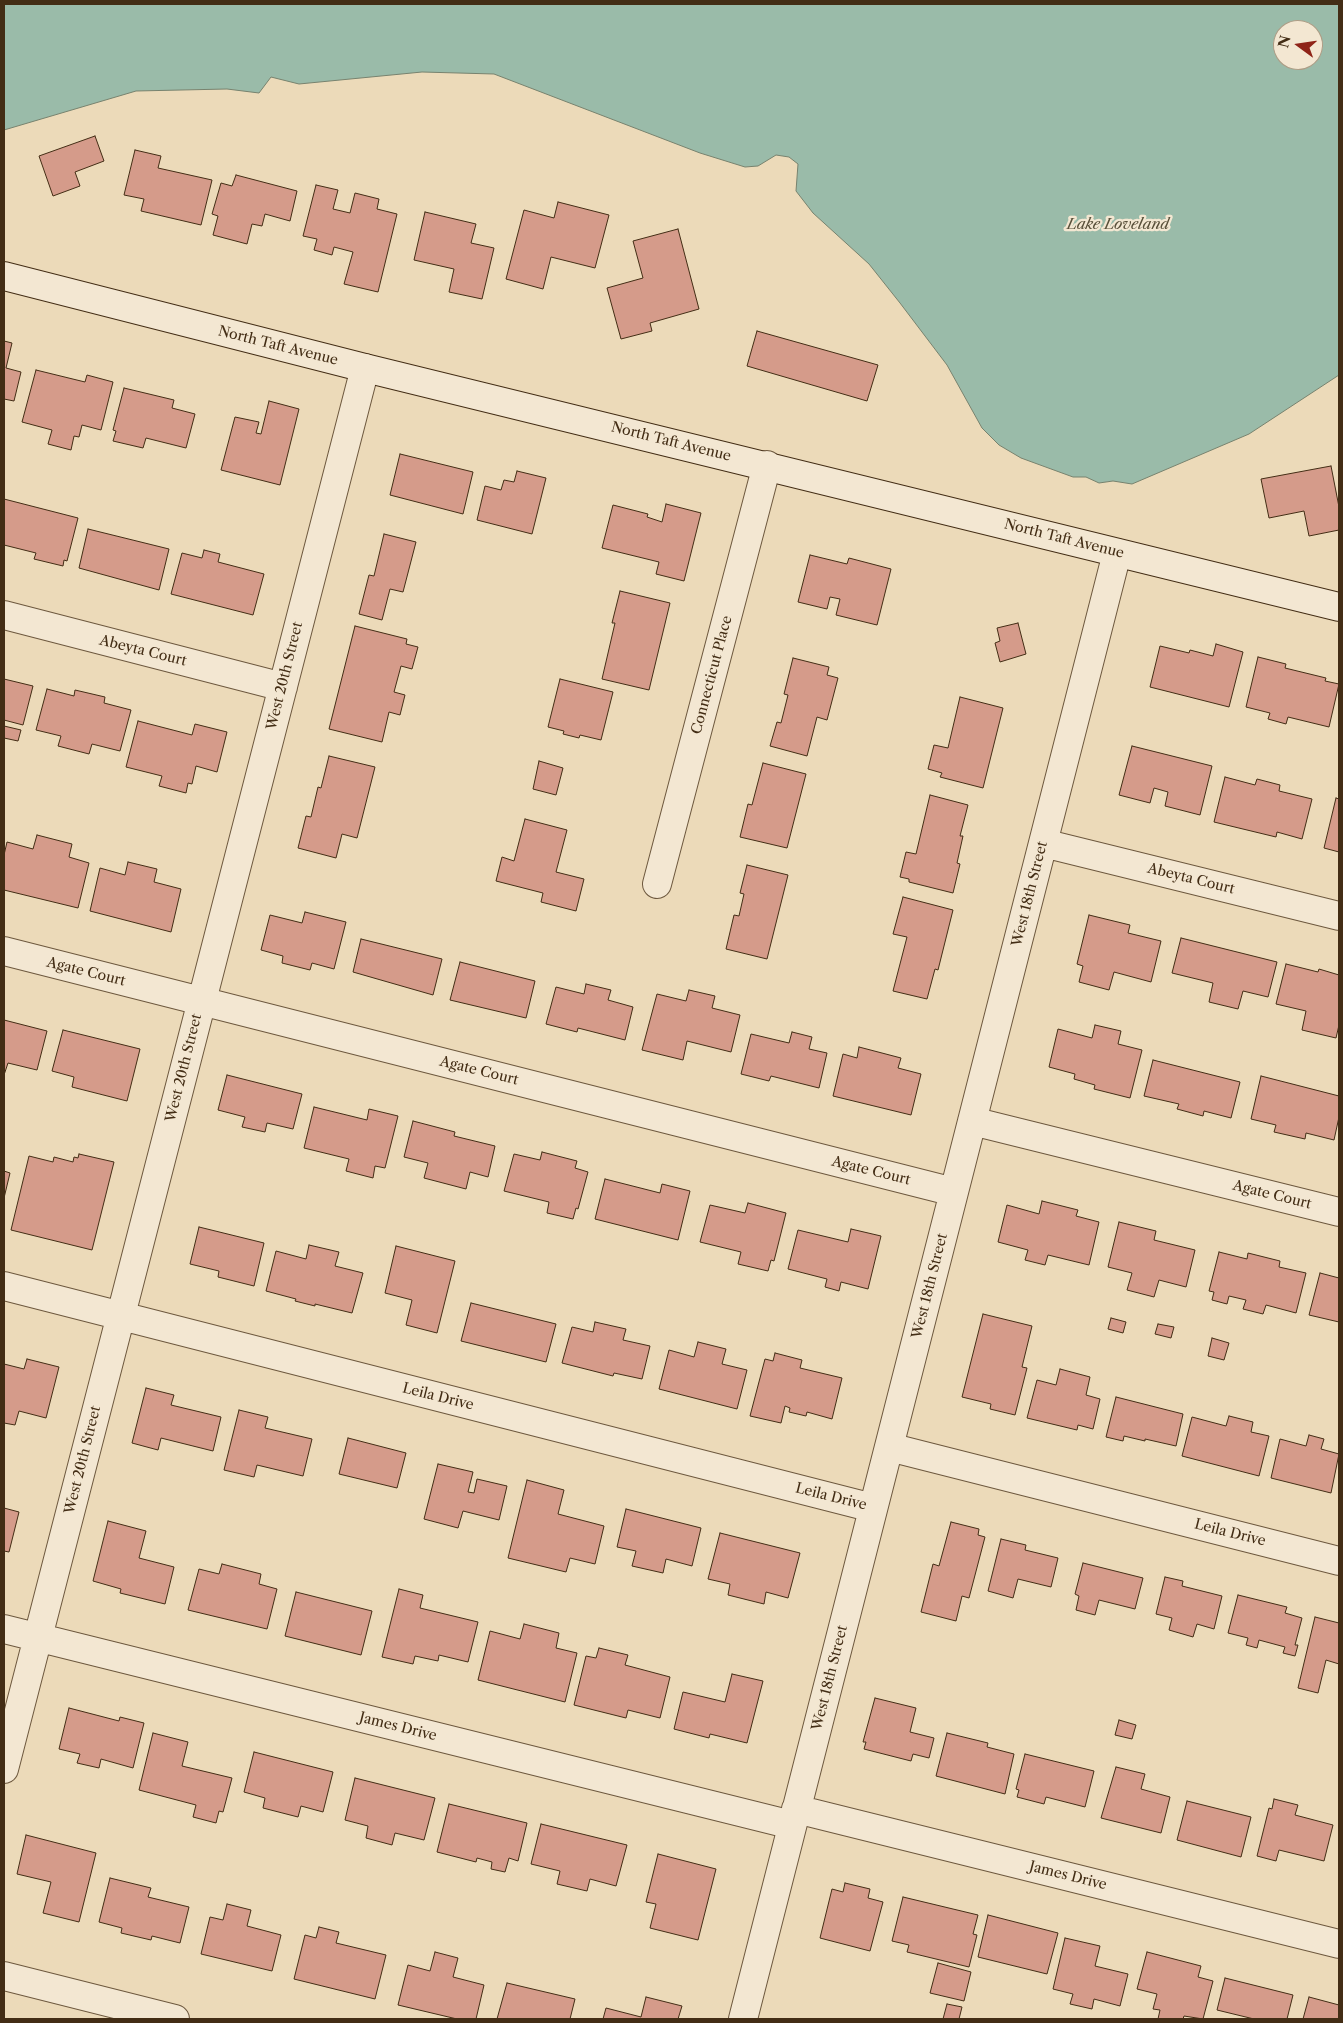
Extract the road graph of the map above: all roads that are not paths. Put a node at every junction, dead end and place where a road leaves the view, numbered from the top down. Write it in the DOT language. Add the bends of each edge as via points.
graph roads {
  1 [pos="4,276"];
  2 [pos="365,368"];
  3 [pos="766,465"];
  4 [pos="1117,553"];
  5 [pos="1339,607"];
  6 [pos="4,615"];
  7 [pos="282,687"];
  8 [pos="1043,843"];
  9 [pos="657,884"];
  10 [pos="1339,916"];
  11 [pos="4,951"];
  12 [pos="201,1001"];
  13 [pos="972,1121"];
  14 [pos="954,1192"];
  15 [pos="1339,1212"];
  16 [pos="4,1286"];
  17 [pos="120,1316"];
  18 [pos="889,1447"];
  19 [pos="873,1508"];
  20 [pos="1339,1560"];
  21 [pos="4,1629"];
  22 [pos="38,1638"];
  23 [pos="4,1768"];
  24 [pos="794,1817"];
  25 [pos="1339,1944"];
  26 [pos="4,1976"];
  27 [pos="175,2019"];
  28 [pos="743,2019"];
  1 -- 2 [label="street, North Taft Avenue"];
  2 -- 3 [label="street, North Taft Avenue"];
  2 -- 7 [label="street, West 20th Street"];
  3 -- 4 [label="street, North Taft Avenue"];
  3 -- 9 [label="street, Connecticut Place"];
  4 -- 5 [label="street, North Taft Avenue"];
  4 -- 8 [label="street, West 18th Street"];
  6 -- 7 [label="street, Abeyta Court"];
  7 -- 12 [label="street, West 20th Street"];
  8 -- 10 [label="street, Abeyta Court"];
  8 -- 13 [label="street, West 18th Street"];
  11 -- 12 [label="street, Agate Court"];
  12 -- 14 [label="street, Agate Court"];
  12 -- 17 [label="street, West 20th Street"];
  13 -- 14 [label="street, West 18th Street"];
  13 -- 15 [label="street, Agate Court"];
  14 -- 18 [label="street, West 18th Street"];
  16 -- 17 [label="street, Leila Drive"];
  17 -- 19 [label="street, Leila Drive"];
  17 -- 22 [label="street, West 20th Street"];
  18 -- 19 [label="street, West 18th Street"];
  18 -- 20 [label="street, Leila Drive"];
  19 -- 24 [label="street, West 18th Street"];
  21 -- 22 [label="street, James Drive"];
  22 -- 23 [label="street, West 20th Street"];
  22 -- 24 [label="street, James Drive"];
  24 -- 25 [label="street, James Drive"];
  24 -- 28 [label="street, West 18th Street"];
  26 -- 27 [label="street"];
}
